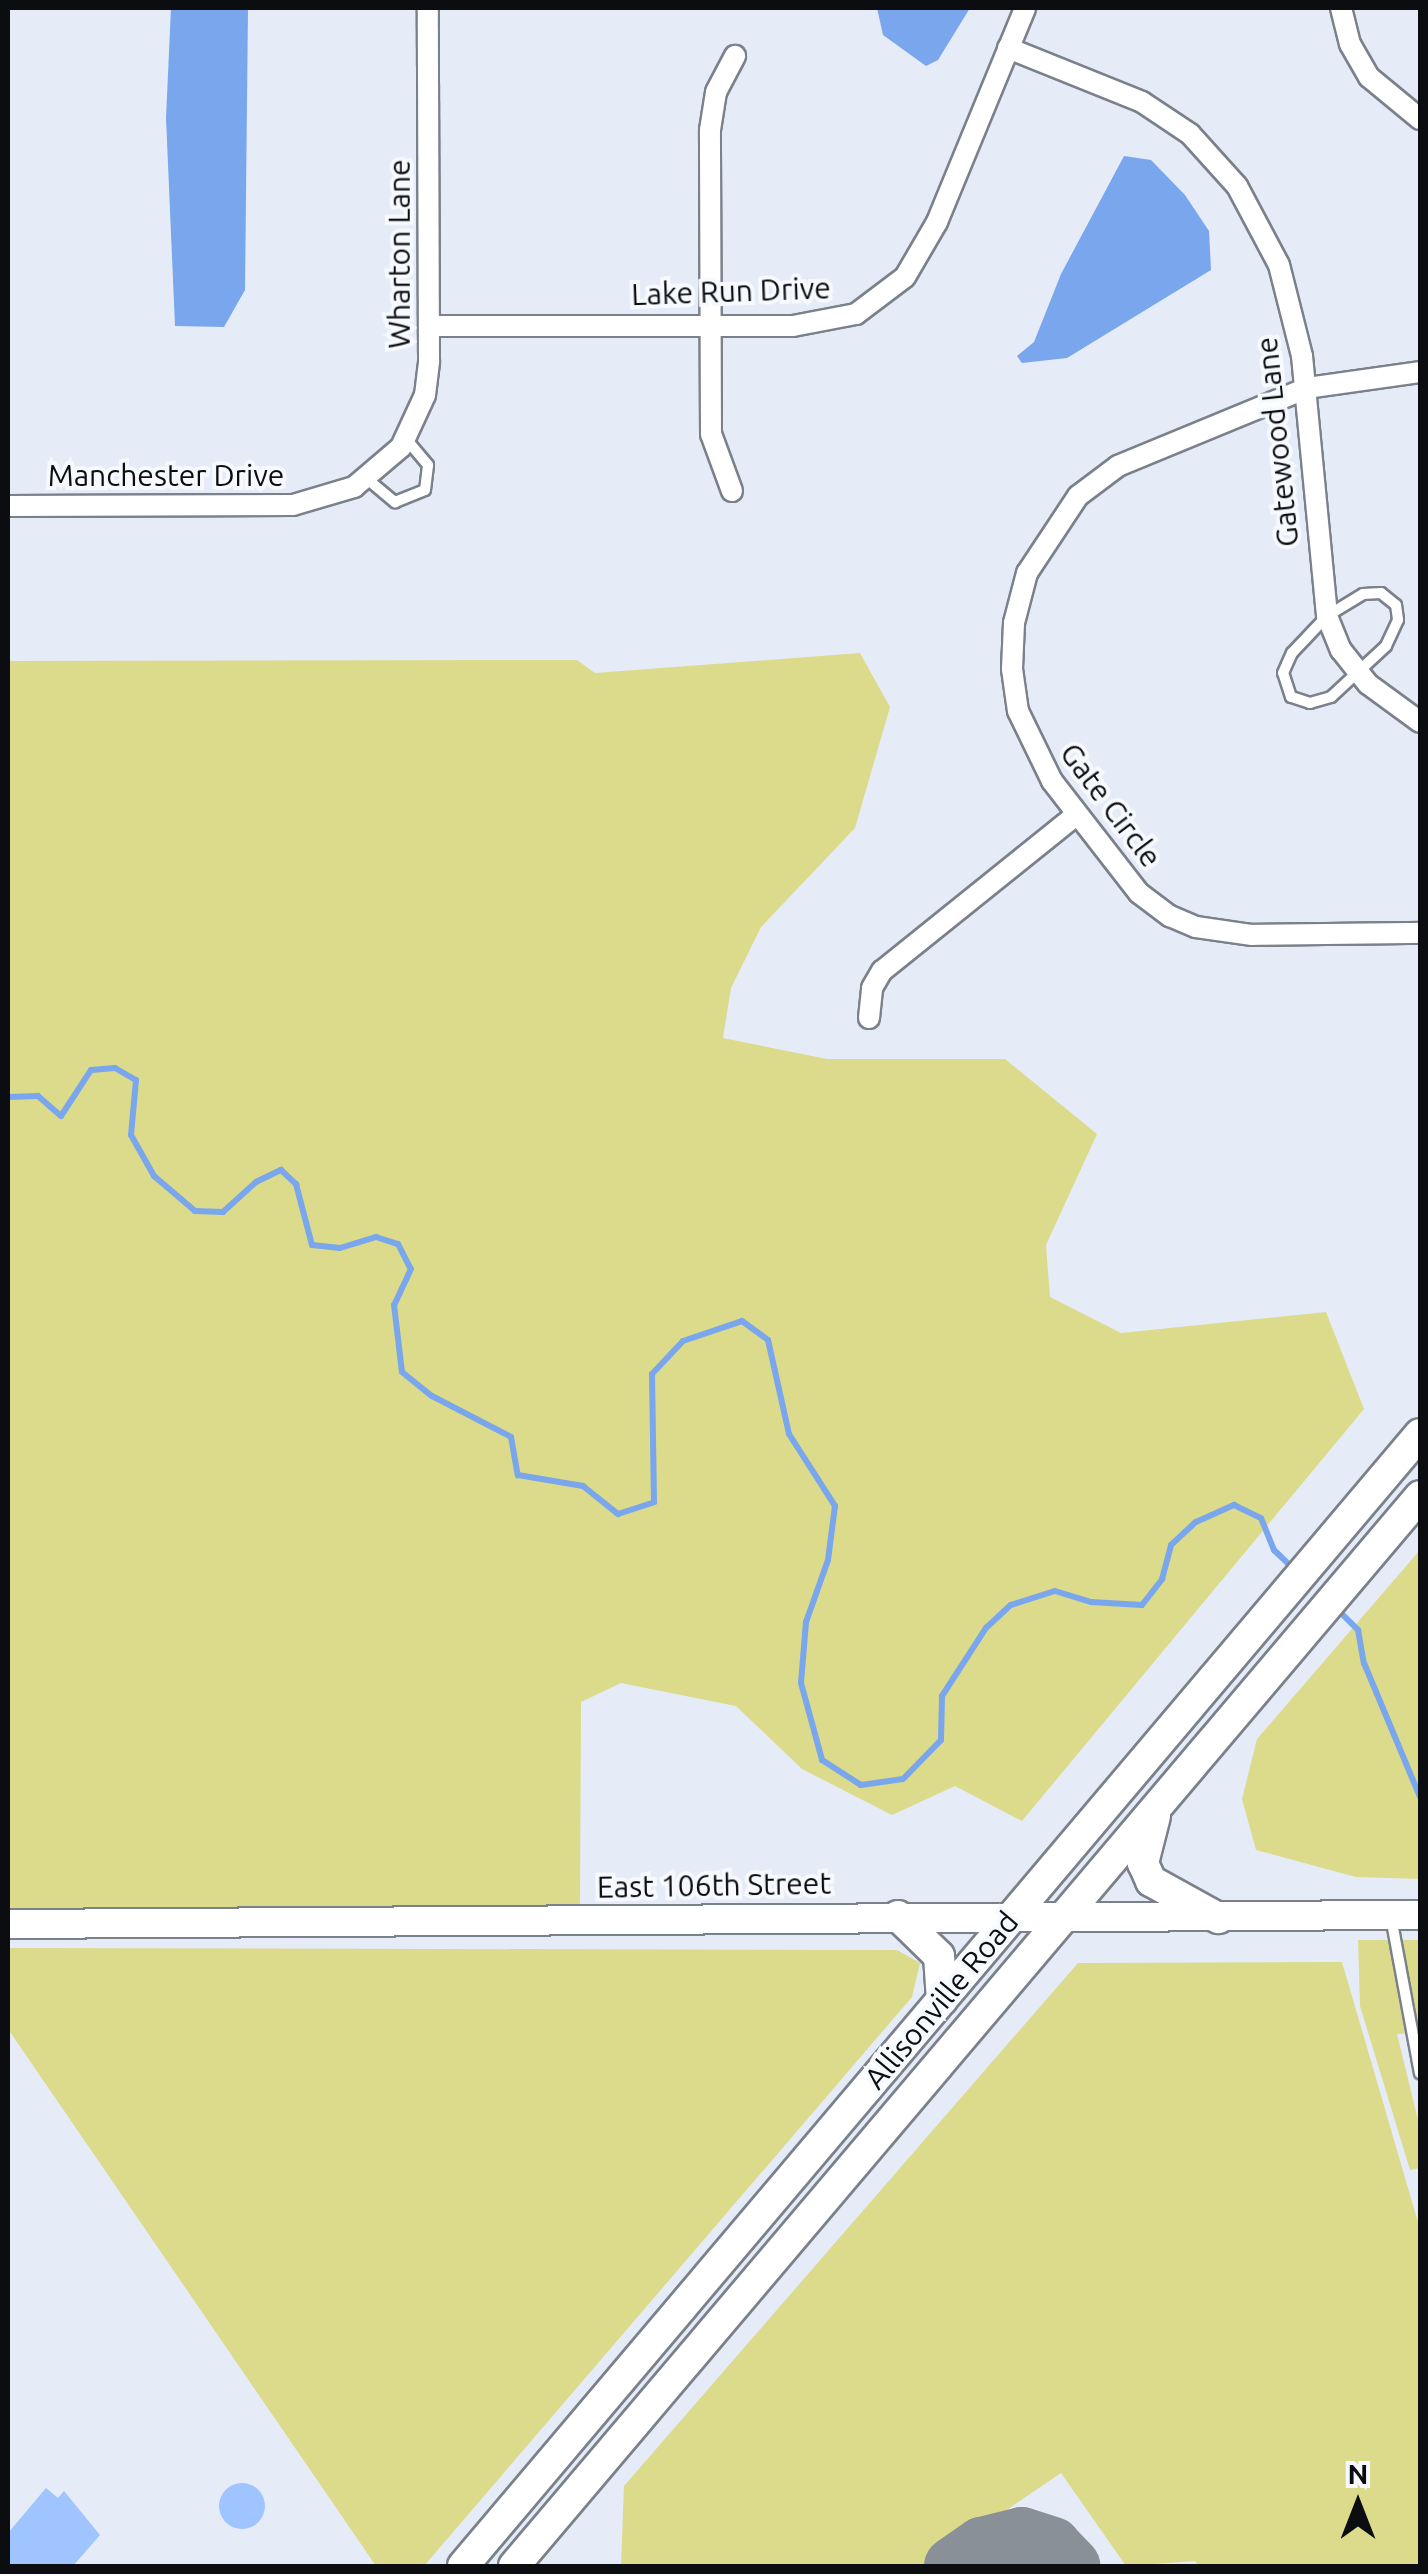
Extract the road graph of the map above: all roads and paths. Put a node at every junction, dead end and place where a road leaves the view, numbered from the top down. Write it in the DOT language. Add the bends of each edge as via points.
graph roads {
  1 [pos="428,8"];
  2 [pos="1025,8"];
  3 [pos="1341,8"];
  4 [pos="1008,48"];
  5 [pos="734,56"];
  6 [pos="1420,118"];
  7 [pos="710,325"];
  8 [pos="429,326"];
  9 [pos="1420,372"];
  10 [pos="1306,388"];
  11 [pos="406,439"];
  12 [pos="366,478"];
  13 [pos="732,491"];
  14 [pos="8,506"];
  15 [pos="1327,616"];
  16 [pos="1357,672"];
  17 [pos="1420,722"];
  18 [pos="1077,814"];
  19 [pos="1420,933"];
  20 [pos="868,1018"];
  21 [pos="1420,1434"];
  22 [pos="1420,1496"];
  23 [pos="1158,1807"];
  24 [pos="1014,1914"];
  25 [pos="898,1916"];
  26 [pos="1065,1916"];
  27 [pos="1391,1916"];
  28 [pos="1420,1916"];
  29 [pos="1218,1918"];
  30 [pos="8,1924"];
  31 [pos="942,2000"];
  32 [pos="1420,2073"];
  33 [pos="462,2566"];
  34 [pos="514,2566"];
  1 -- 8 [label="street, Wharton Lane"];
  2 -- 4 [label="street, Lake Run Drive"];
  3 -- 6 [label="street" via="1350,44 1369,77"];
  4 -- 7 [label="street, Lake Run Drive" via="937,222 889,294 826,324"];
  4 -- 10 [label="street, Gatewood Lane" via="1142,102 1219,163 1279,265"];
  5 -- 7 [label="street" via="712,111"];
  7 -- 8 [label="street, Lake Run Drive"];
  7 -- 13 [label="street" via="711,434"];
  8 -- 11 [label="street, Wharton Lane" via="425,395"];
  9 -- 10 [label="street, Gate Circle"];
  10 -- 15 [label="street, Gatewood Lane"];
  10 -- 18 [label="street, Gate Circle" via="1118,466 1078,496 1048,532 1027,573 1014,623 1012,670 1036,754"];
  11 -- 12 [label="street, Wharton Lane"];
  11 -- 12 [label="lane" via="428,464 425,490 394,502"];
  12 -- 14 [label="street, Manchester Drive" via="334,496 293,506"];
  15 -- 16 [label="street, Gatewood Lane"];
  15 -- 16 [label="lane" via="1363,594 1382,593 1396,604 1394,638"];
  15 -- 16 [label="lane" via="1286,662 1290,697 1320,702"];
  16 -- 17 [label="street, Gatewood Lane"];
  18 -- 19 [label="street, Gate Circle" via="1139,892 1196,928 1252,935"];
  18 -- 20 [label="street" via="882,971"];
  21 -- 24 [label="main road, Allisonville Road"];
  22 -- 23 [label="main road, Allisonville Road"];
  23 -- 26 [label="main road, Allisonville Road"];
  23 -- 29 [label="main road" via="1144,1870 1161,1892"];
  24 -- 25 [label="street, East 106th Street"];
  24 -- 26 [label="street, East 106th Street"];
  24 -- 31 [label="main road, Allisonville Road"];
  25 -- 30 [label="street, East 106th Street"];
  25 -- 31 [label="main road" via="940,1956"];
  26 -- 29 [label="street, East 106th Street"];
  26 -- 34 [label="main road, Allisonville Road"];
  27 -- 28 [label="street, East 106th Street"];
  27 -- 29 [label="street, East 106th Street"];
  27 -- 32 [label="lane"];
  31 -- 33 [label="main road, Allisonville Road"];
}
